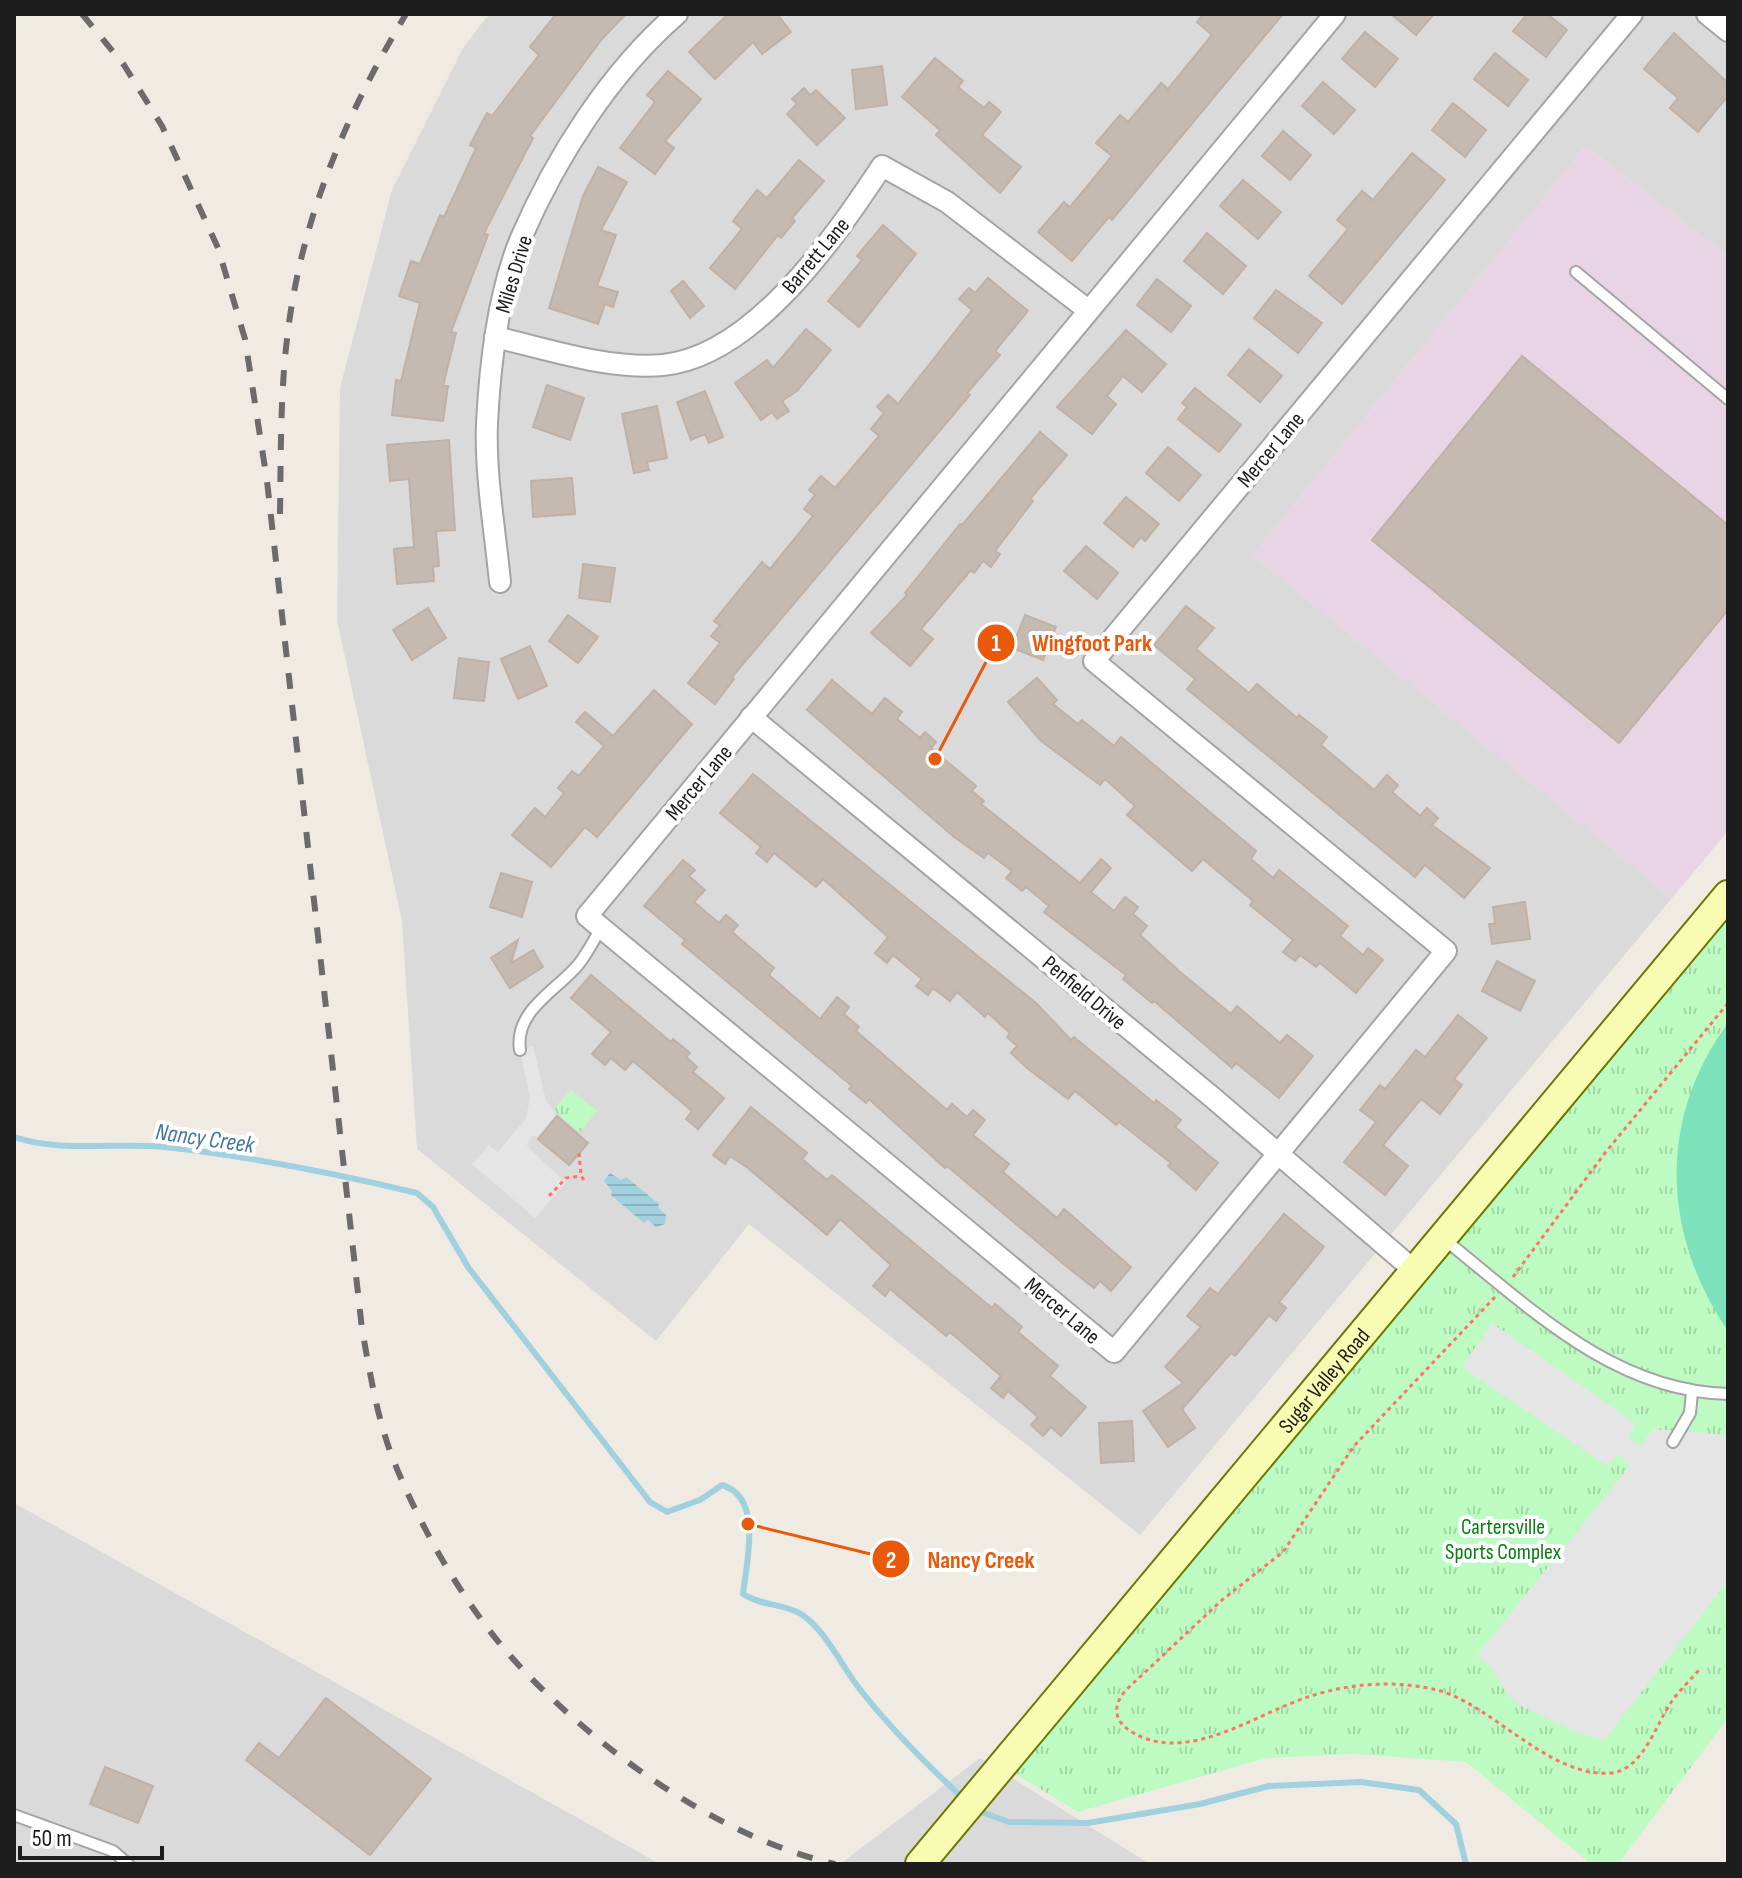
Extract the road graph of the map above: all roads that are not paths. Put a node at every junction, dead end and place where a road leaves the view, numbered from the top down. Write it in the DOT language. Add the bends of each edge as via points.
graph roads {
  1 [pos="677,14"];
  2 [pos="1335,14"];
  3 [pos="1632,14"];
  4 [pos="1707,14"];
  5 [pos="1728,31"];
  6 [pos="1576,272"];
  7 [pos="1088,310"];
  8 [pos="495,337"];
  9 [pos="1728,399"];
  10 [pos="500,582"];
  11 [pos="751,717"];
  12 [pos="1728,895"];
  13 [pos="601,928"];
  14 [pos="520,1050"];
  15 [pos="1278,1154"];
  16 [pos="1443,1238"];
  17 [pos="1415,1271"];
  18 [pos="1692,1392"];
  19 [pos="1728,1394"];
  20 [pos="1673,1442"];
  21 [pos="14,1815"];
  22 [pos="128,1864"];
  23 [pos="920,1864"];
  1 -- 8 [label="street, Miles Drive" via="652,35 588,113 521,239"];
  2 -- 7 [label="street, Mercer Lane"];
  3 -- 15 [label="street, Mercer Lane" via="1094,661 1446,951"];
  4 -- 5 [label="street"];
  6 -- 9 [label="lane"];
  7 -- 8 [label="street, Barrett Lane" via="947,202 882,166 767,313 715,349 664,365 627,364"];
  7 -- 11 [label="street, Mercer Lane"];
  8 -- 10 [label="street, Miles Drive" via="487,427"];
  11 -- 13 [label="street, Mercer Lane" via="587,916"];
  11 -- 15 [label="street, Penfield Drive"];
  12 -- 16 [label="street, Sugar Valley Road"];
  13 -- 14 [label="lane" via="575,968 526,1018 519,1033"];
  13 -- 15 [label="street, Mercer Lane" via="1114,1352"];
  15 -- 17 [label="street, Penfield Drive"];
  16 -- 17 [label="street, Sugar Valley Road"];
  16 -- 18 [label="lane" via="1601,1358 1643,1379"];
  17 -- 23 [label="street, Sugar Valley Road"];
  18 -- 19 [label="lane"];
  18 -- 20 [label="lane" via="1690,1413"];
  21 -- 22 [label="lane" via="113,1851"];
}
